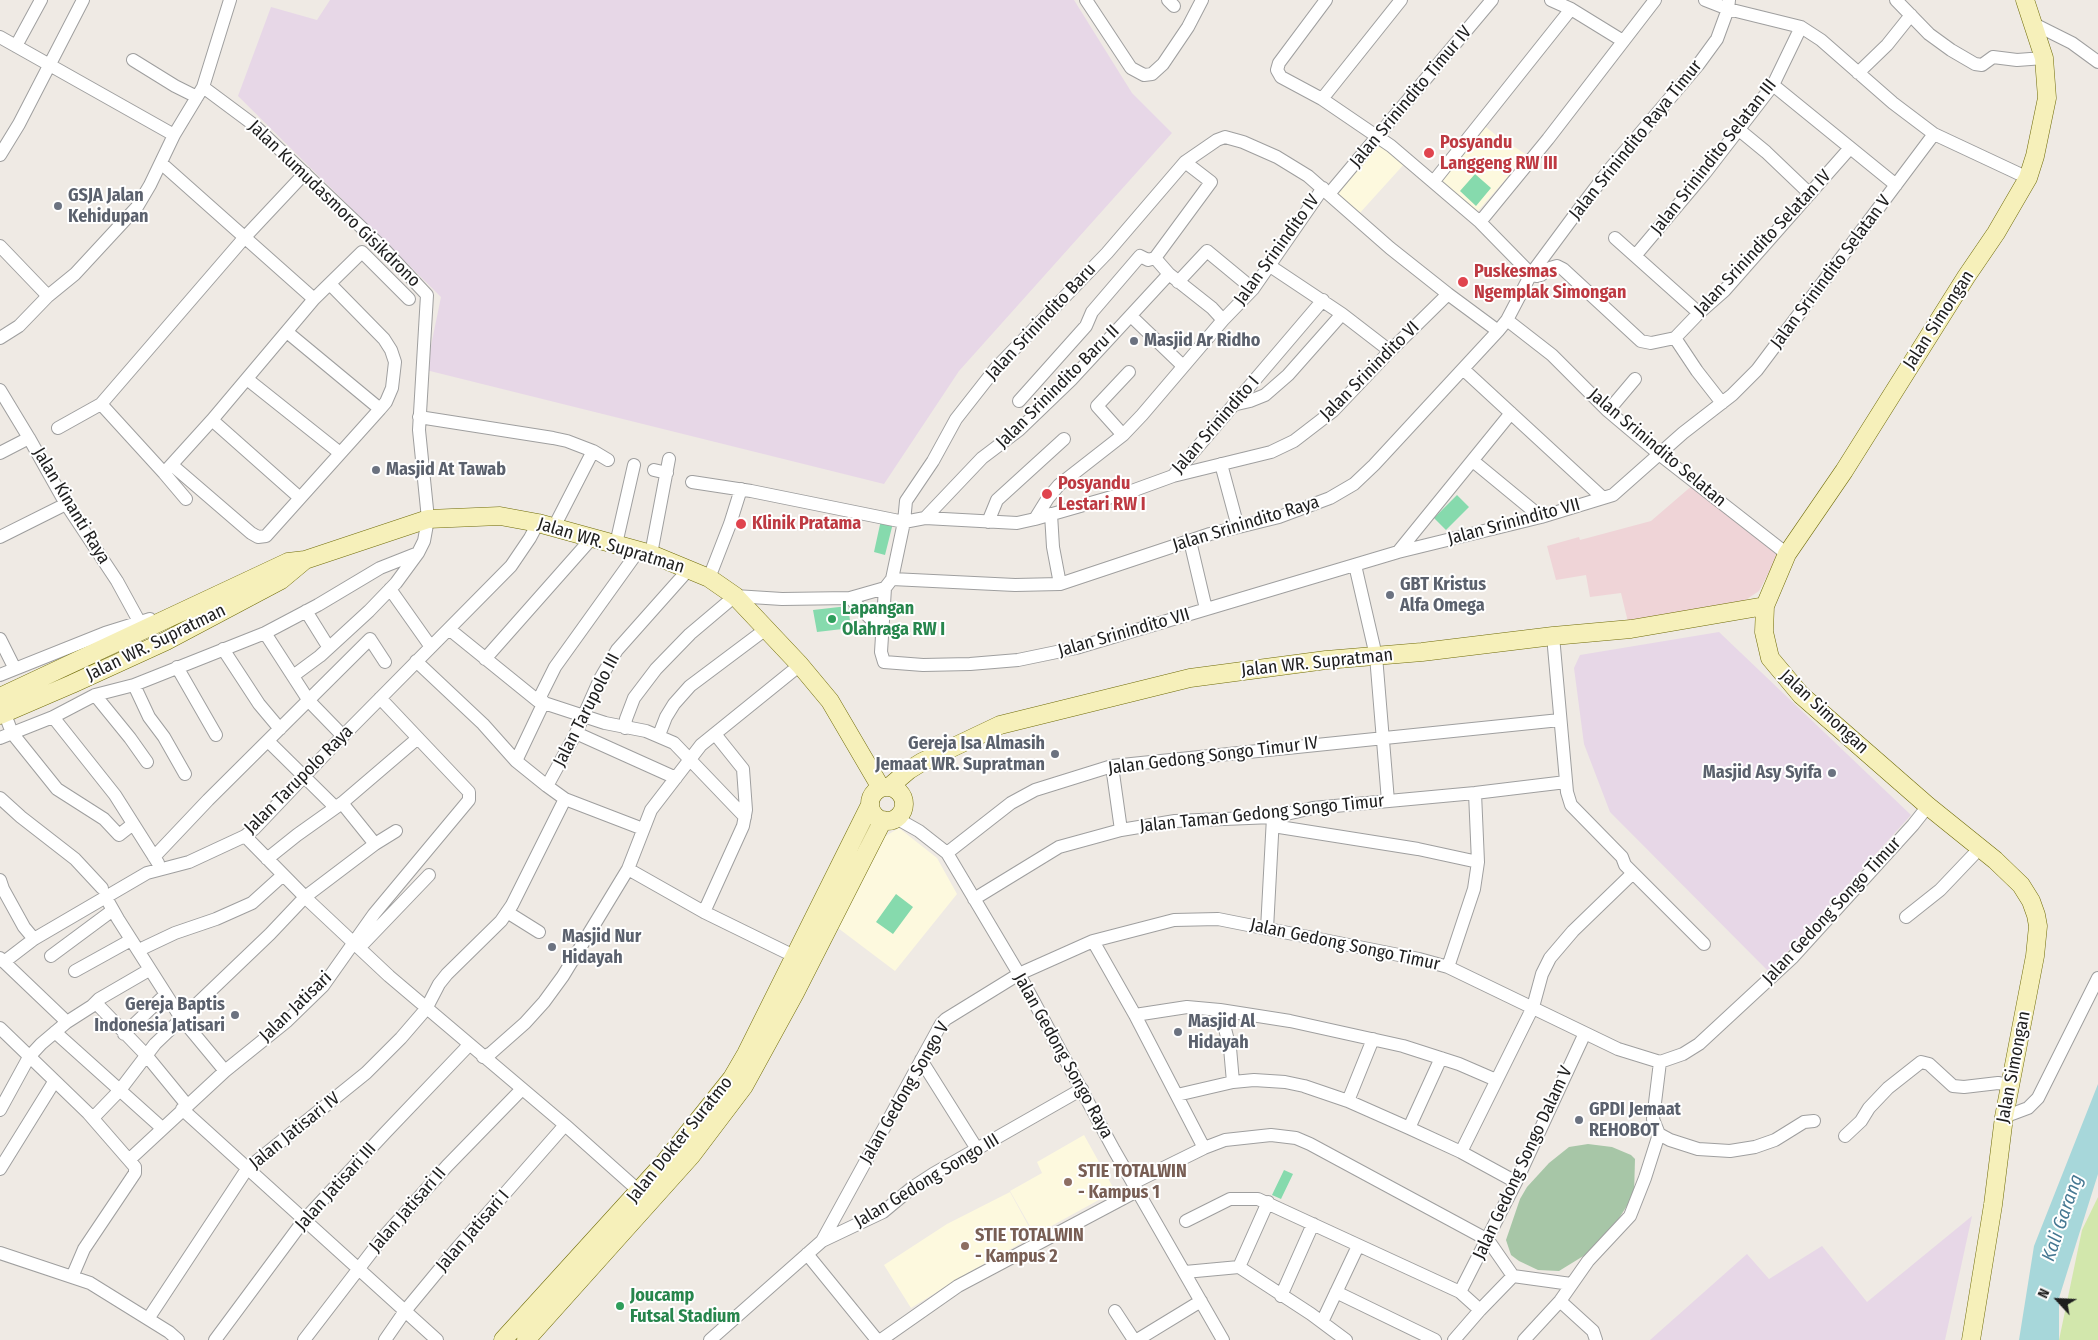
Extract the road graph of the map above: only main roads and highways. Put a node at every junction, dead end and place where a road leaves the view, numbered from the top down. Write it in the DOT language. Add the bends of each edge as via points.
graph roads {
  1 [pos="2025,0"];
  2 [pos="305,560"];
  3 [pos="1765,606"];
  4 [pos="1,706"];
  5 [pos="885,788"];
  6 [pos="870,805"];
  7 [pos="889,819"];
  8 [pos="802,960"];
  9 [pos="738,1082"];
  10 [pos="503,1340"];
  11 [pos="526,1340"];
  12 [pos="1971,1340"];
  1 -- 3 [label="main road, Jalan Simongan" via="2044,58 2047,98 2028,178 1844,472 1787,554"];
  2 -- 4 [label="main road, Jalan WR. Supratman" via="276,566 66,667"];
  2 -- 4 [label="main road, Jalan WR. Supratman" via="281,580 166,641"];
  2 -- 5 [label="main road, Jalan WR. Supratman" via="428,519 500,516 645,552 689,569 710,578 735,596 800,665 830,701"];
  3 -- 5 [label="main road, Jalan WR. Supratman" via="1631,629 1326,660 1190,678 1000,725 922,762"];
  3 -- 12 [label="main road, Jalan Simongan" via="1765,644 1770,658 1801,695 1980,848 2021,885 2031,901 2038,926 2035,956 2004,1116"];
  5 -- 6 [label="main road" via="875,791"];
  5 -- 7 [label="main road" via="894,788 904,802 902,811"];
  6 -- 7 [label="main road" via="876,817"];
  6 -- 8 [label="main road, Jalan Dokter Suratmo"];
  7 -- 8 [label="main road, Jalan Dokter Suratmo"];
  8 -- 9 [label="main road, Jalan Dokter Suratmo" via="746,1054"];
  9 -- 10 [label="main road, Jalan Dokter Suratmo"];
  9 -- 11 [label="main road, Jalan Dokter Suratmo" via="691,1156"];
}
